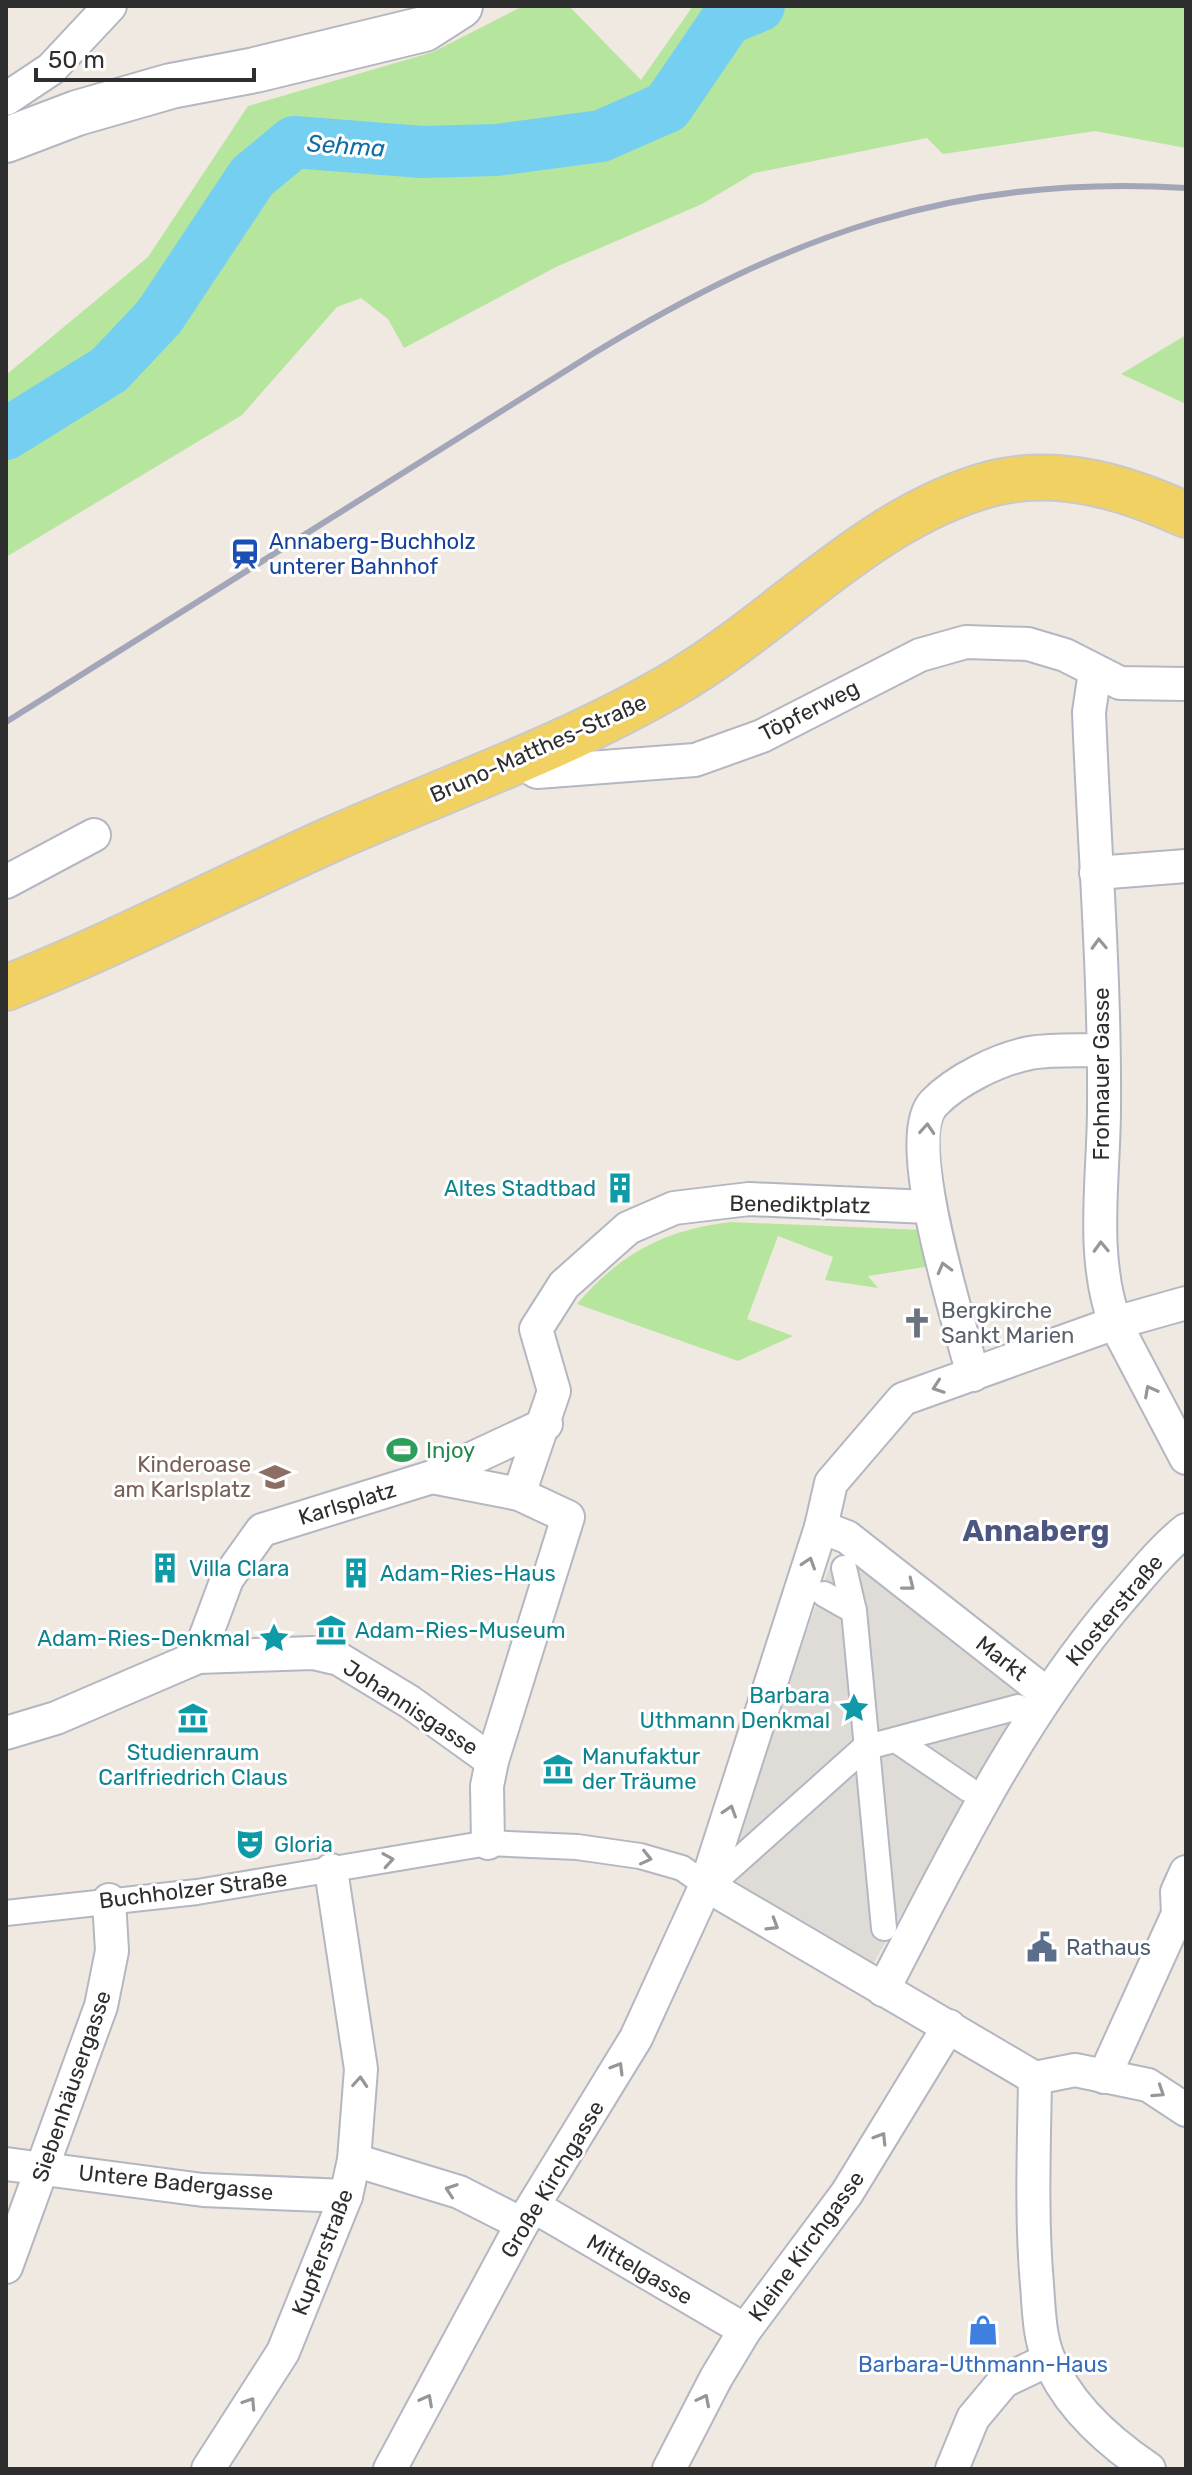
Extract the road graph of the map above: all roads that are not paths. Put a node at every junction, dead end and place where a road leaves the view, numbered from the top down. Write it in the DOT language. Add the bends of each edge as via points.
graph roads {
  1 [pos="110,6"];
  2 [pos="460,6"];
  3 [pos="6,99"];
  4 [pos="6,140"];
  5 [pos="1186,515"];
  6 [pos="1107,677"];
  7 [pos="1186,684"];
  8 [pos="518,760"];
  9 [pos="94,835"];
  10 [pos="1186,866"];
  11 [pos="1096,873"];
  12 [pos="6,882"];
  13 [pos="6,988"];
  14 [pos="1103,1050"];
  15 [pos="928,1207"];
  16 [pos="1186,1303"];
  17 [pos="1115,1323"];
  18 [pos="973,1375"];
  19 [pos="546,1424"];
  20 [pos="1186,1458"];
  21 [pos="432,1477"];
  22 [pos="519,1494"];
  23 [pos="821,1527"];
  24 [pos="1186,1530"];
  25 [pos="844,1568"];
  26 [pos="824,1594"];
  27 [pos="854,1611"];
  28 [pos="198,1657"];
  29 [pos="1032,1701"];
  30 [pos="6,1733"];
  31 [pos="896,1740"];
  32 [pos="864,1748"];
  33 [pos="492,1761"];
  34 [pos="968,1789"];
  35 [pos="488,1843"];
  36 [pos="331,1870"];
  37 [pos="1186,1872"];
  38 [pos="714,1880"];
  39 [pos="109,1900"];
  40 [pos="6,1913"];
  41 [pos="1182,1915"];
  42 [pos="884,1928"];
  43 [pos="883,1990"];
  44 [pos="949,2026"];
  45 [pos="1090,2074"];
  46 [pos="1035,2078"];
  47 [pos="1186,2110"];
  48 [pos="354,2160"];
  49 [pos="6,2164"];
  50 [pos="44,2168"];
  51 [pos="346,2196"];
  52 [pos="528,2216"];
  53 [pos="6,2267"];
  54 [pos="745,2330"];
  55 [pos="1048,2360"];
  56 [pos="208,2469"];
  57 [pos="390,2469"];
  58 [pos="669,2469"];
  59 [pos="952,2469"];
  60 [pos="1149,2469"];
  1 -- 3 [label="street" via="51,69"];
  2 -- 4 [label="main road" via="424,29 171,86"];
  5 -- 8 [label="main road, Bruno-Matthes-Straße" via="1149,498 1090,482 1028,478 966,492 922,509 674,684"];
  6 -- 7 [label="street"];
  6 -- 8 [label="street, Töpferweg" via="1065,655 1028,644 966,642 920,655 762,736 695,760 537,772"];
  6 -- 11 [label="street, Frohnauer Gasse" via="1089,712"];
  8 -- 13 [label="main road, Bruno-Matthes-Straße"];
  9 -- 12 [label="street"];
  10 -- 11 [label="street"];
  14 -- 11 [label="street, Frohnauer Gasse, one-way"];
  15 -- 14 [label="street, one-way" via="925,1121 933,1104 1010,1059"];
  17 -- 14 [label="street, Frohnauer Gasse, one-way" via="1101,1257"];
  18 -- 15 [label="street, one-way"];
  15 -- 19 [label="street, Benediktplatz" via="749,1199 674,1208 628,1228 564,1285 536,1329 554,1391"];
  16 -- 17 [label="street"];
  17 -- 18 [label="street"];
  20 -- 17 [label="street, Frohnauer Gasse, one-way"];
  18 -- 23 [label="street, one-way" via="903,1399 831,1483"];
  19 -- 21 [label="street, Karlsplatz"];
  19 -- 22 [label="street"];
  21 -- 22 [label="street, Karlsplatz"];
  21 -- 28 [label="street, Karlsplatz" via="262,1530 227,1579"];
  22 -- 33 [label="street, Karlsplatz" via="568,1517"];
  23 -- 29 [label="street, Markt, one-way" via="847,1537"];
  38 -- 23 [label="street, one-way"];
  24 -- 29 [label="street, Klosterstraße" via="1167,1545"];
  25 -- 27 [label="street"];
  26 -- 27 [label="street"];
  27 -- 32 [label="street"];
  28 -- 30 [label="street, Johannisgasse" via="56,1718"];
  28 -- 33 [label="street, Johannisgasse" via="313,1653 339,1659"];
  29 -- 31 [label="street, Markt"];
  29 -- 43 [label="street, Markt"];
  31 -- 32 [label="street, Markt"];
  31 -- 34 [label="street"];
  32 -- 38 [label="street, Markt"];
  32 -- 42 [label="street"];
  33 -- 35 [label="street, Johannisgasse"];
  36 -- 35 [label="street, Buchholzer Straße, one-way"];
  35 -- 38 [label="street, Buchholzer Straße, one-way" via="640,1856"];
  36 -- 39 [label="street, Buchholzer Straße"];
  48 -- 36 [label="street, Kupferstraße, one-way" via="361,2069"];
  37 -- 41 [label="street" via="1177,1892"];
  38 -- 43 [label="street, one-way"];
  52 -- 38 [label="street, Große Kirchgasse, one-way" via="636,2038"];
  39 -- 40 [label="street, Buchholzer Straße"];
  39 -- 50 [label="street, Siebenhäusergasse" via="112,1951 101,2006"];
  41 -- 45 [label="street"];
  43 -- 44 [label="street"];
  44 -- 46 [label="street"];
  54 -- 44 [label="street, Kleine Kirchgasse, one-way" via="847,2193"];
  45 -- 46 [label="street"];
  45 -- 47 [label="street, one-way" via="1148,2085"];
  46 -- 55 [label="street" via="1031,2213"];
  48 -- 51 [label="street, Kupferstraße"];
  52 -- 48 [label="street, one-way"];
  49 -- 50 [label="street, Untere Badergasse"];
  50 -- 51 [label="street, Untere Badergasse" via="203,2190"];
  50 -- 53 [label="street, Siebenhäusergasse"];
  56 -- 51 [label="street, Kupferstraße, one-way" via="283,2352"];
  52 -- 54 [label="street, Mittelgasse"];
  57 -- 52 [label="street, Große Kirchgasse, one-way"];
  58 -- 54 [label="street, Kleine Kirchgasse, one-way"];
  55 -- 59 [label="street" via="1004,2381 973,2418"];
  55 -- 60 [label="street" via="1082,2411 1115,2446"];
}
